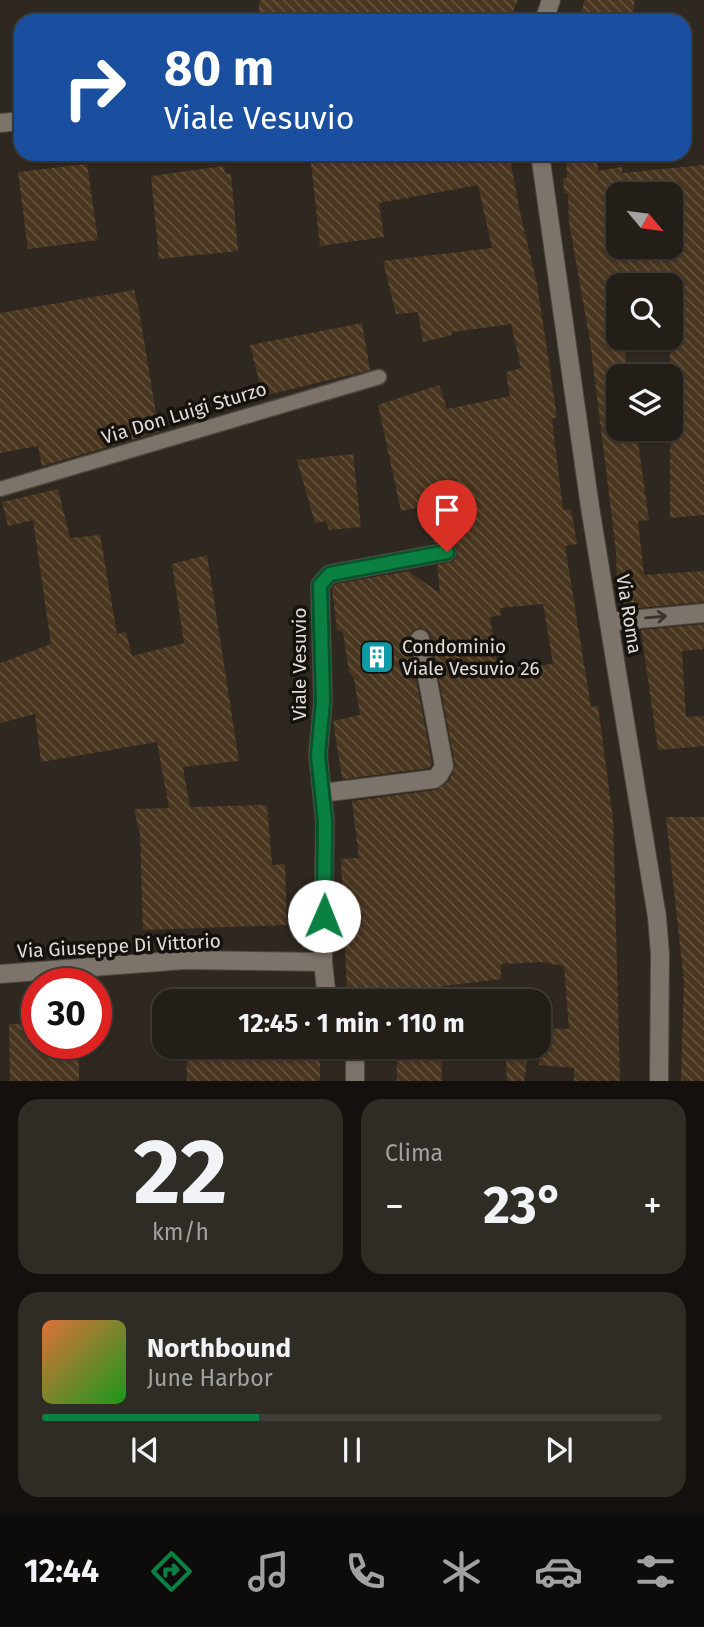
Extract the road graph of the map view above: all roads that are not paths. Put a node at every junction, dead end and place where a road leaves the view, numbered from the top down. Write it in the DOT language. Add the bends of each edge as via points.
graph roads {
  1 [pos="541,161"];
  2 [pos="379,377"];
  3 [pos="0,489"];
  4 [pos="447,552"];
  5 [pos="704,613"];
  6 [pos="609,622"];
  7 [pos="420,639"];
  8 [pos="322,793"];
  9 [pos="323,962"];
  10 [pos="0,974"];
  11 [pos="326,989"];
  12 [pos="355,1059"];
  13 [pos="355,1081"];
  14 [pos="659,1081"];
  1 -- 6 [label="street, Via Roma"];
  2 -- 3 [label="lane, Via Don Luigi Sturzo"];
  4 -- 8 [label="street, Viale Vesuvio" via="330,574 322,580 323,701 318,755"];
  6 -- 5 [label="street, one-way"];
  6 -- 14 [label="street, Via Roma" via="657,917"];
  7 -- 8 [label="street" via="443,770 434,779"];
  8 -- 9 [label="street, Viale Vesuvio"];
  9 -- 10 [label="street, Via Giuseppe Di Vittorio" via="185,960"];
  9 -- 11 [label="street, Viale Vesuvio"];
  12 -- 13 [label="street"];
}
